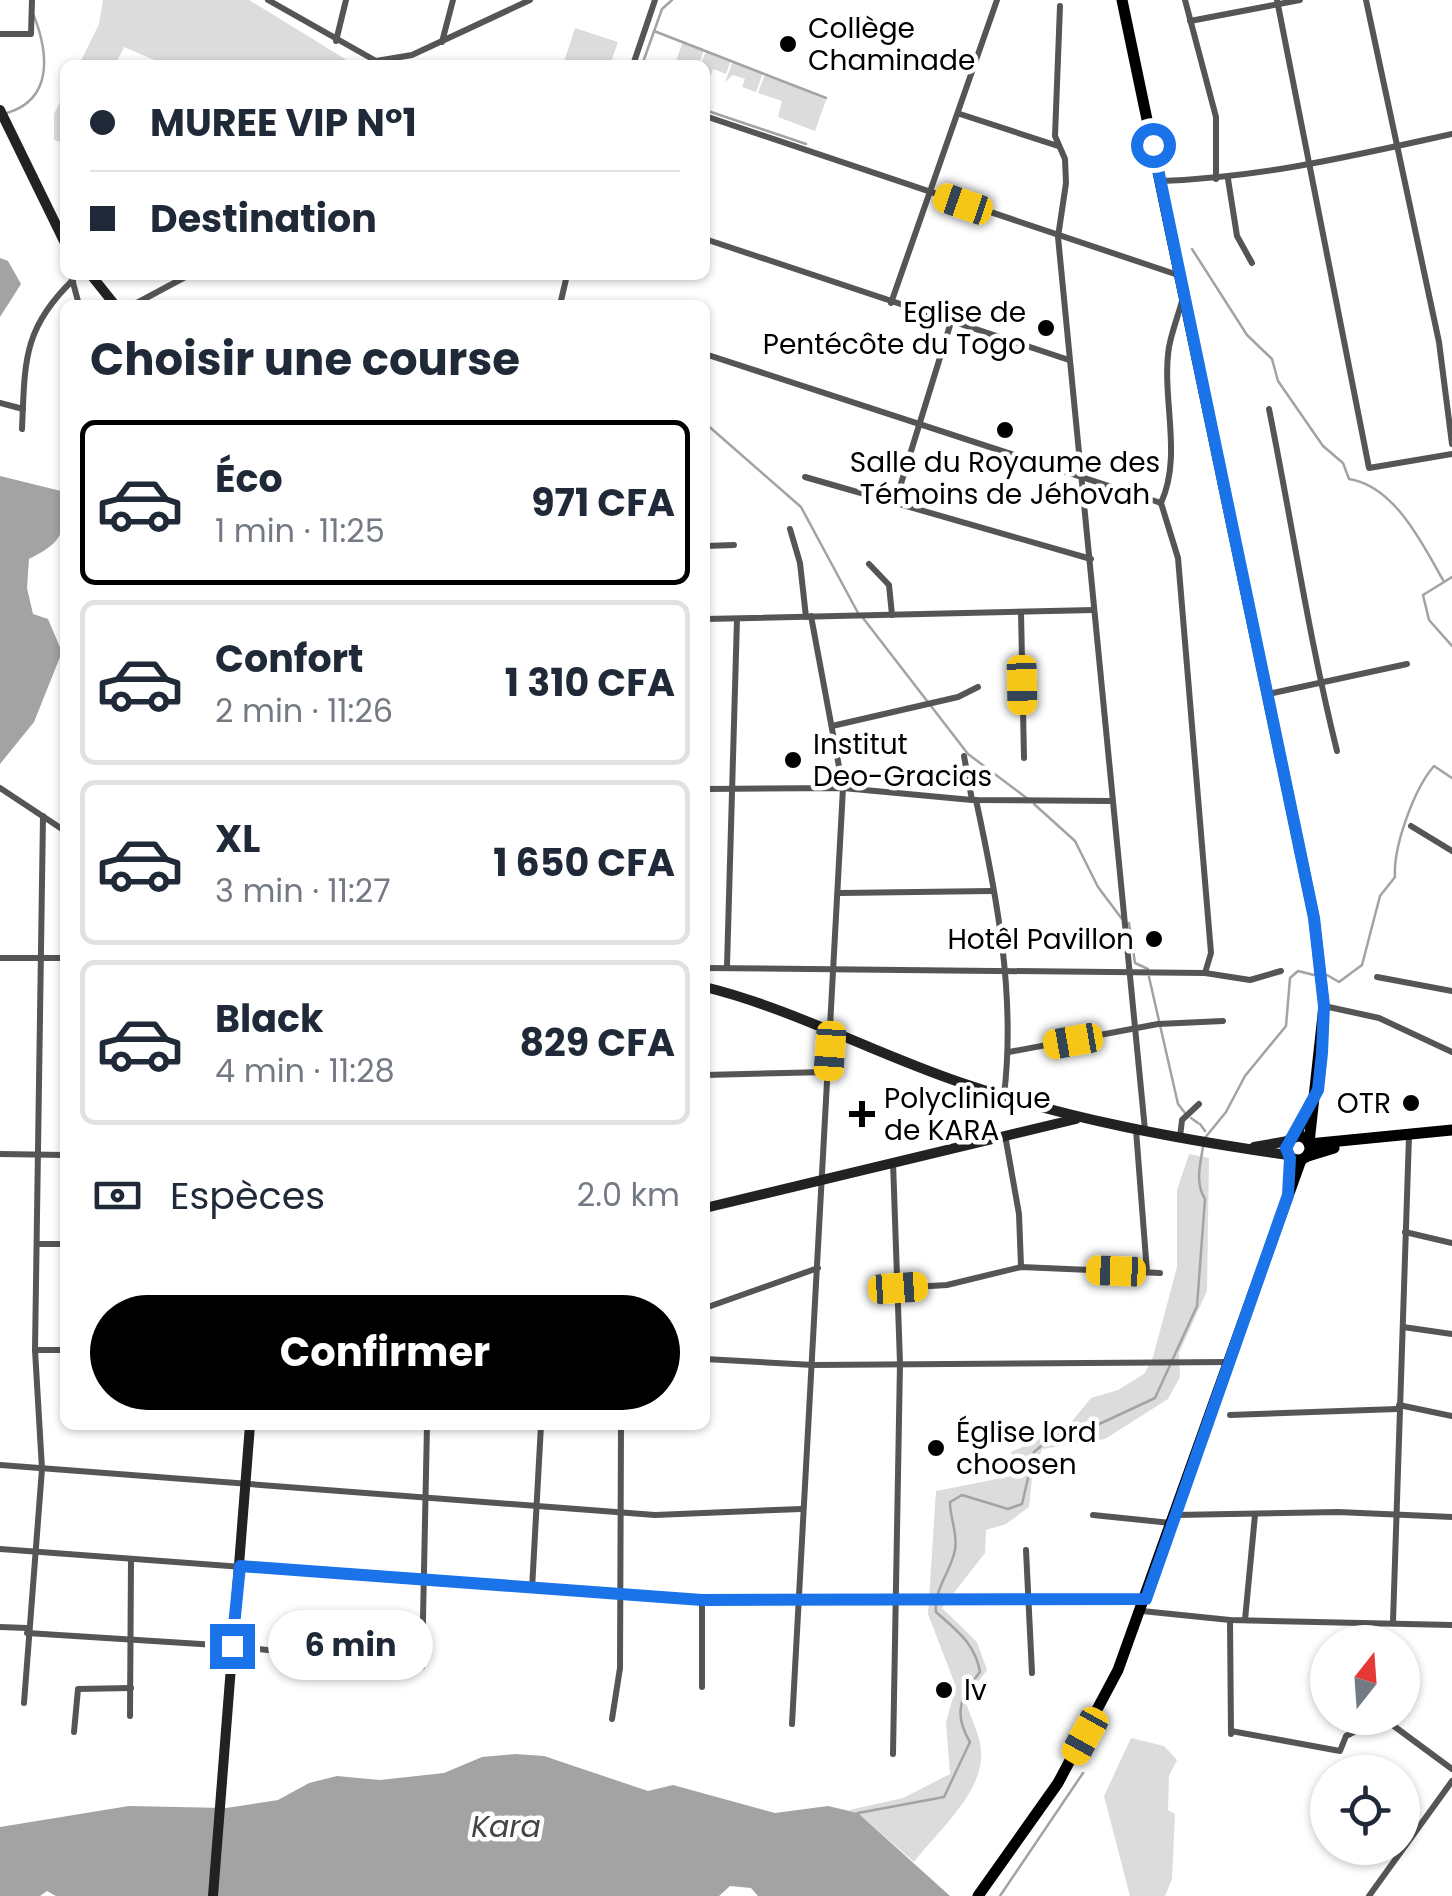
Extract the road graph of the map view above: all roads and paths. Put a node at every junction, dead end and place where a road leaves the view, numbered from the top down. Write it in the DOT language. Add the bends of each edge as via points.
graph roads {
  1 [pos="32,0"];
  2 [pos="268,0"];
  3 [pos="346,0"];
  4 [pos="454,0"];
  5 [pos="530,0"];
  6 [pos="655,0"];
  7 [pos="996,0"];
  8 [pos="1122,0"];
  9 [pos="1186,0"];
  10 [pos="1300,0"];
  11 [pos="1366,0"];
  12 [pos="1277,2"];
  13 [pos="1060,6"];
  14 [pos="1190,21"];
  15 [pos="0,34"];
  16 [pos="336,41"];
  17 [pos="441,43"];
  18 [pos="412,55"];
  19 [pos="374,60"];
  20 [pos="382,60"];
  21 [pos="413,60"];
  22 [pos="635,60"];
  23 [pos="0,110"];
  24 [pos="960,114"];
  25 [pos="710,118"];
  26 [pos="1452,134"];
  27 [pos="1398,146"];
  28 [pos="1060,147"];
  29 [pos="1307,168"];
  30 [pos="1216,179"];
  31 [pos="1228,179"];
  32 [pos="1161,181"];
  33 [pos="931,192"];
  34 [pos="60,236"];
  35 [pos="1058,237"];
  36 [pos="710,241"];
  37 [pos="1252,262"];
  38 [pos="1178,276"];
  39 [pos="70,280"];
  40 [pos="95,280"];
  41 [pos="180,280"];
  42 [pos="112,300"];
  43 [pos="142,300"];
  44 [pos="1182,301"];
  45 [pos="891,303"];
  46 [pos="951,322"];
  47 [pos="710,356"];
  48 [pos="1070,360"];
  49 [pos="0,404"];
  50 [pos="23,409"];
  51 [pos="1269,409"];
  52 [pos="920,425"];
  53 [pos="22,429"];
  54 [pos="1452,444"];
  55 [pos="1452,454"];
  56 [pos="805,477"];
  57 [pos="1081,479"];
  58 [pos="895,502"];
  59 [pos="1162,503"];
  60 [pos="790,529"];
  61 [pos="734,545"];
  62 [pos="710,546"];
  63 [pos="1092,559"];
  64 [pos="869,564"];
  65 [pos="1094,610"];
  66 [pos="1021,612"];
  67 [pos="892,615"];
  68 [pos="808,616"];
  69 [pos="738,619"];
  70 [pos="710,620"];
  71 [pos="1407,664"];
  72 [pos="1320,683"];
  73 [pos="978,687"];
  74 [pos="1266,695"];
  75 [pos="832,726"];
  76 [pos="1337,751"];
  77 [pos="964,756"];
  78 [pos="1024,758"];
  79 [pos="733,787"];
  80 [pos="0,788"];
  81 [pos="843,788"];
  82 [pos="710,789"];
  83 [pos="974,800"];
  84 [pos="1112,801"];
  85 [pos="43,816"];
  86 [pos="1411,826"];
  87 [pos="60,828"];
  88 [pos="1452,851"];
  89 [pos="992,891"];
  90 [pos="840,893"];
  91 [pos="0,958"];
  92 [pos="40,958"];
  93 [pos="60,958"];
  94 [pos="727,966"];
  95 [pos="831,967"];
  96 [pos="710,968"];
  97 [pos="1006,971"];
  98 [pos="1282,971"];
  99 [pos="1205,973"];
  100 [pos="1128,974"];
  101 [pos="1377,976"];
  102 [pos="710,989"];
  103 [pos="1452,991"];
  104 [pos="1324,1006"];
  105 [pos="1223,1021"];
  106 [pos="831,1030"];
  107 [pos="1137,1030"];
  108 [pos="1009,1052"];
  109 [pos="1452,1052"];
  110 [pos="828,1072"];
  111 [pos="710,1075"];
  112 [pos="1318,1090"];
  113 [pos="1004,1095"];
  114 [pos="1199,1104"];
  115 [pos="1077,1119"];
  116 [pos="1140,1130"];
  117 [pos="1452,1130"];
  118 [pos="1004,1134"];
  119 [pos="1409,1136"];
  120 [pos="1180,1137"];
  121 [pos="1291,1139"];
  122 [pos="1248,1148"];
  123 [pos="1301,1153"];
  124 [pos="0,1154"];
  125 [pos="38,1154"];
  126 [pos="60,1155"];
  127 [pos="893,1161"];
  128 [pos="820,1178"];
  129 [pos="710,1207"];
  130 [pos="1405,1232"];
  131 [pos="1452,1243"];
  132 [pos="39,1244"];
  133 [pos="60,1244"];
  134 [pos="1021,1267"];
  135 [pos="818,1268"];
  136 [pos="1147,1272"];
  137 [pos="1160,1273"];
  138 [pos="898,1288"];
  139 [pos="710,1306"];
  140 [pos="1403,1327"];
  141 [pos="1452,1334"];
  142 [pos="34,1350"];
  143 [pos="60,1350"];
  144 [pos="710,1360"];
  145 [pos="1230,1362"];
  146 [pos="900,1363"];
  147 [pos="813,1365"];
  148 [pos="1398,1407"];
  149 [pos="1230,1415"];
  150 [pos="1452,1416"];
  151 [pos="250,1430"];
  152 [pos="428,1430"];
  153 [pos="541,1430"];
  154 [pos="622,1430"];
  155 [pos="0,1465"];
  156 [pos="42,1469"];
  157 [pos="247,1484"];
  158 [pos="425,1497"];
  159 [pos="536,1506"];
  160 [pos="802,1508"];
  161 [pos="618,1509"];
  162 [pos="1093,1514"];
  163 [pos="1397,1514"];
  164 [pos="1254,1515"];
  165 [pos="1452,1517"];
  166 [pos="1173,1519"];
  167 [pos="0,1549"];
  168 [pos="1026,1550"];
  169 [pos="33,1552"];
  170 [pos="131,1560"];
  171 [pos="240,1566"];
  172 [pos="424,1581"];
  173 [pos="532,1589"];
  174 [pos="621,1594"];
  175 [pos="798,1598"];
  176 [pos="1026,1598"];
  177 [pos="702,1600"];
  178 [pos="896,1600"];
  179 [pos="1144,1605"];
  180 [pos="1230,1620"];
  181 [pos="1246,1620"];
  182 [pos="1393,1622"];
  183 [pos="1452,1626"];
  184 [pos="0,1627"];
  185 [pos="27,1630"];
  186 [pos="131,1640"];
  187 [pos="232,1646"];
  188 [pos="1032,1673"];
  189 [pos="702,1687"];
  190 [pos="130,1688"];
  191 [pos="24,1702"];
  192 [pos="130,1716"];
  193 [pos="612,1719"];
  194 [pos="792,1724"];
  195 [pos="74,1732"];
  196 [pos="1348,1735"];
  197 [pos="1405,1735"];
  198 [pos="894,1754"];
  199 [pos="1452,1770"];
  200 [pos="1452,1781"];
  201 [pos="213,1896"];
  202 [pos="978,1896"];
  203 [pos="1369,1896"];
  1 -- 15 [label="street" via="32,34"];
  2 -- 16 [label="street"];
  3 -- 16 [label="street"];
  4 -- 17 [label="street"];
  5 -- 17 [label="street"];
  6 -- 22 [label="street"];
  7 -- 24 [label="street"];
  8 -- 32 [label="main road"];
  9 -- 14 [label="street"];
  10 -- 12 [label="street"];
  11 -- 27 [label="street"];
  12 -- 14 [label="street"];
  12 -- 29 [label="street"];
  13 -- 28 [label="street"];
  14 -- 30 [label="street" via="1216,117"];
  16 -- 19 [label="street"];
  17 -- 18 [label="street"];
  18 -- 20 [label="street"];
  18 -- 21 [label="street"];
  23 -- 34 [label="main road"];
  24 -- 28 [label="street"];
  24 -- 33 [label="street"];
  25 -- 33 [label="street"];
  26 -- 27 [label="street"];
  27 -- 29 [label="street"];
  27 -- 54 [label="street" via="1440,342"];
  28 -- 35 [label="street" via="1066,183"];
  29 -- 31 [label="street"];
  29 -- 55 [label="street" via="1369,468"];
  30 -- 31 [label="street"];
  30 -- 32 [label="street"];
  31 -- 37 [label="street" via="1237,236"];
  32 -- 38 [label="main road"];
  33 -- 35 [label="street"];
  33 -- 45 [label="street"];
  35 -- 38 [label="street"];
  35 -- 48 [label="street"];
  36 -- 45 [label="street"];
  38 -- 44 [label="main road"];
  39 -- 50 [label="street" via="28,342"];
  40 -- 42 [label="main road"];
  41 -- 43 [label="street"];
  44 -- 59 [label="street" via="1169,348 1172,460"];
  44 -- 74 [label="main road"];
  45 -- 46 [label="street"];
  46 -- 48 [label="street"];
  46 -- 52 [label="street"];
  47 -- 52 [label="street"];
  48 -- 57 [label="street"];
  49 -- 50 [label="street"];
  50 -- 53 [label="street"];
  51 -- 72 [label="street"];
  52 -- 57 [label="street"];
  52 -- 58 [label="street"];
  56 -- 58 [label="street"];
  57 -- 59 [label="street"];
  57 -- 63 [label="street"];
  58 -- 63 [label="street"];
  59 -- 99 [label="street" via="1178,558 1211,953"];
  60 -- 68 [label="street"];
  61 -- 62 [label="street"];
  63 -- 65 [label="street"];
  64 -- 67 [label="street" via="889,585"];
  65 -- 66 [label="street"];
  65 -- 84 [label="street"];
  66 -- 67 [label="street"];
  66 -- 78 [label="street"];
  67 -- 68 [label="street"];
  68 -- 69 [label="street"];
  68 -- 75 [label="street"];
  69 -- 70 [label="street"];
  69 -- 79 [label="street"];
  71 -- 72 [label="street"];
  72 -- 74 [label="street"];
  72 -- 76 [label="street"];
  73 -- 75 [label="street"];
  74 -- 104 [label="main road"];
  75 -- 81 [label="street"];
  77 -- 83 [label="street"];
  79 -- 81 [label="street"];
  79 -- 82 [label="street"];
  79 -- 94 [label="street"];
  80 -- 85 [label="street"];
  81 -- 83 [label="street"];
  81 -- 90 [label="street"];
  83 -- 84 [label="street"];
  83 -- 89 [label="street"];
  84 -- 100 [label="street"];
  85 -- 87 [label="street"];
  85 -- 92 [label="street"];
  86 -- 88 [label="street"];
  89 -- 90 [label="street"];
  89 -- 97 [label="street"];
  90 -- 95 [label="street"];
  91 -- 92 [label="street"];
  92 -- 93 [label="street"];
  92 -- 125 [label="street"];
  94 -- 95 [label="street"];
  94 -- 96 [label="street"];
  95 -- 97 [label="street"];
  95 -- 106 [label="street"];
  97 -- 100 [label="street"];
  97 -- 108 [label="street"];
  98 -- 99 [label="street" via="1250,980"];
  99 -- 100 [label="street"];
  100 -- 107 [label="street"];
  101 -- 103 [label="street"];
  102 -- 106 [label="main road"];
  104 -- 109 [label="street" via="1379,1018"];
  104 -- 112 [label="main road"];
  105 -- 107 [label="street"];
  106 -- 110 [label="street"];
  106 -- 113 [label="main road"];
  107 -- 108 [label="street"];
  107 -- 116 [label="street"];
  108 -- 113 [label="street"];
  110 -- 111 [label="street"];
  110 -- 128 [label="street"];
  112 -- 121 [label="main road"];
  112 -- 123 [label="main road"];
  113 -- 115 [label="main road"];
  114 -- 120 [label="street" via="1182,1120"];
  115 -- 116 [label="main road"];
  115 -- 118 [label="main road"];
  116 -- 120 [label="main road"];
  116 -- 136 [label="street"];
  117 -- 119 [label="main road"];
  118 -- 127 [label="main road"];
  118 -- 134 [label="street" via="1020,1214"];
  119 -- 123 [label="main road"];
  119 -- 130 [label="street"];
  120 -- 122 [label="main road"];
  121 -- 122 [label="main road"];
  121 -- 123 [label="main road"];
  121 -- 123 [label="main road"];
  122 -- 123 [label="main road"];
  123 -- 145 [label="main road"];
  124 -- 125 [label="street"];
  125 -- 126 [label="street"];
  125 -- 132 [label="street"];
  127 -- 128 [label="main road"];
  127 -- 138 [label="street"];
  128 -- 129 [label="main road"];
  128 -- 135 [label="street"];
  130 -- 131 [label="street"];
  130 -- 140 [label="street"];
  132 -- 133 [label="street"];
  132 -- 142 [label="street"];
  134 -- 136 [label="street"];
  134 -- 138 [label="street"];
  135 -- 139 [label="street"];
  135 -- 147 [label="street"];
  136 -- 137 [label="street"];
  138 -- 146 [label="street"];
  140 -- 141 [label="street"];
  140 -- 148 [label="street"];
  142 -- 143 [label="street"];
  142 -- 156 [label="street"];
  144 -- 147 [label="street"];
  145 -- 146 [label="street"];
  145 -- 166 [label="main road"];
  146 -- 147 [label="street"];
  146 -- 178 [label="street"];
  147 -- 160 [label="street"];
  148 -- 149 [label="street"];
  148 -- 150 [label="street"];
  148 -- 163 [label="street"];
  151 -- 157 [label="main road"];
  152 -- 158 [label="street"];
  153 -- 159 [label="street"];
  154 -- 161 [label="street"];
  155 -- 156 [label="street"];
  156 -- 157 [label="street"];
  156 -- 169 [label="street"];
  157 -- 158 [label="street"];
  157 -- 171 [label="main road"];
  158 -- 159 [label="street"];
  158 -- 172 [label="street"];
  159 -- 161 [label="street"];
  159 -- 173 [label="street"];
  160 -- 161 [label="street" via="655,1515"];
  160 -- 175 [label="street"];
  161 -- 174 [label="street"];
  162 -- 166 [label="street"];
  163 -- 164 [label="street"];
  163 -- 165 [label="street"];
  163 -- 182 [label="street"];
  164 -- 166 [label="street"];
  164 -- 181 [label="street"];
  166 -- 179 [label="main road"];
  167 -- 169 [label="street"];
  168 -- 176 [label="street"];
  169 -- 170 [label="street"];
  169 -- 185 [label="street"];
  170 -- 171 [label="street"];
  170 -- 186 [label="street"];
  171 -- 172 [label="street"];
  171 -- 187 [label="main road"];
  172 -- 173 [label="street"];
  172 -- 187 [label="street" via="422,1667"];
  173 -- 174 [label="street"];
  174 -- 177 [label="street"];
  174 -- 193 [label="street"];
  175 -- 177 [label="street"];
  175 -- 178 [label="street"];
  175 -- 194 [label="street"];
  176 -- 178 [label="street"];
  176 -- 179 [label="street"];
  176 -- 188 [label="street"];
  177 -- 189 [label="street"];
  178 -- 198 [label="street"];
  179 -- 180 [label="street"];
  179 -- 202 [label="main road" via="1078,1748"];
  180 -- 181 [label="street"];
  180 -- 196 [label="street" via="1231,1733 1340,1751"];
  181 -- 182 [label="street"];
  182 -- 183 [label="street"];
  184 -- 185 [label="street"];
  185 -- 186 [label="street"];
  185 -- 191 [label="street"];
  186 -- 187 [label="street"];
  186 -- 190 [label="street"];
  187 -- 201 [label="main road"];
  190 -- 192 [label="street"];
  190 -- 195 [label="street" via="78,1688"];
  197 -- 199 [label="street"];
  200 -- 203 [label="street"];
}
